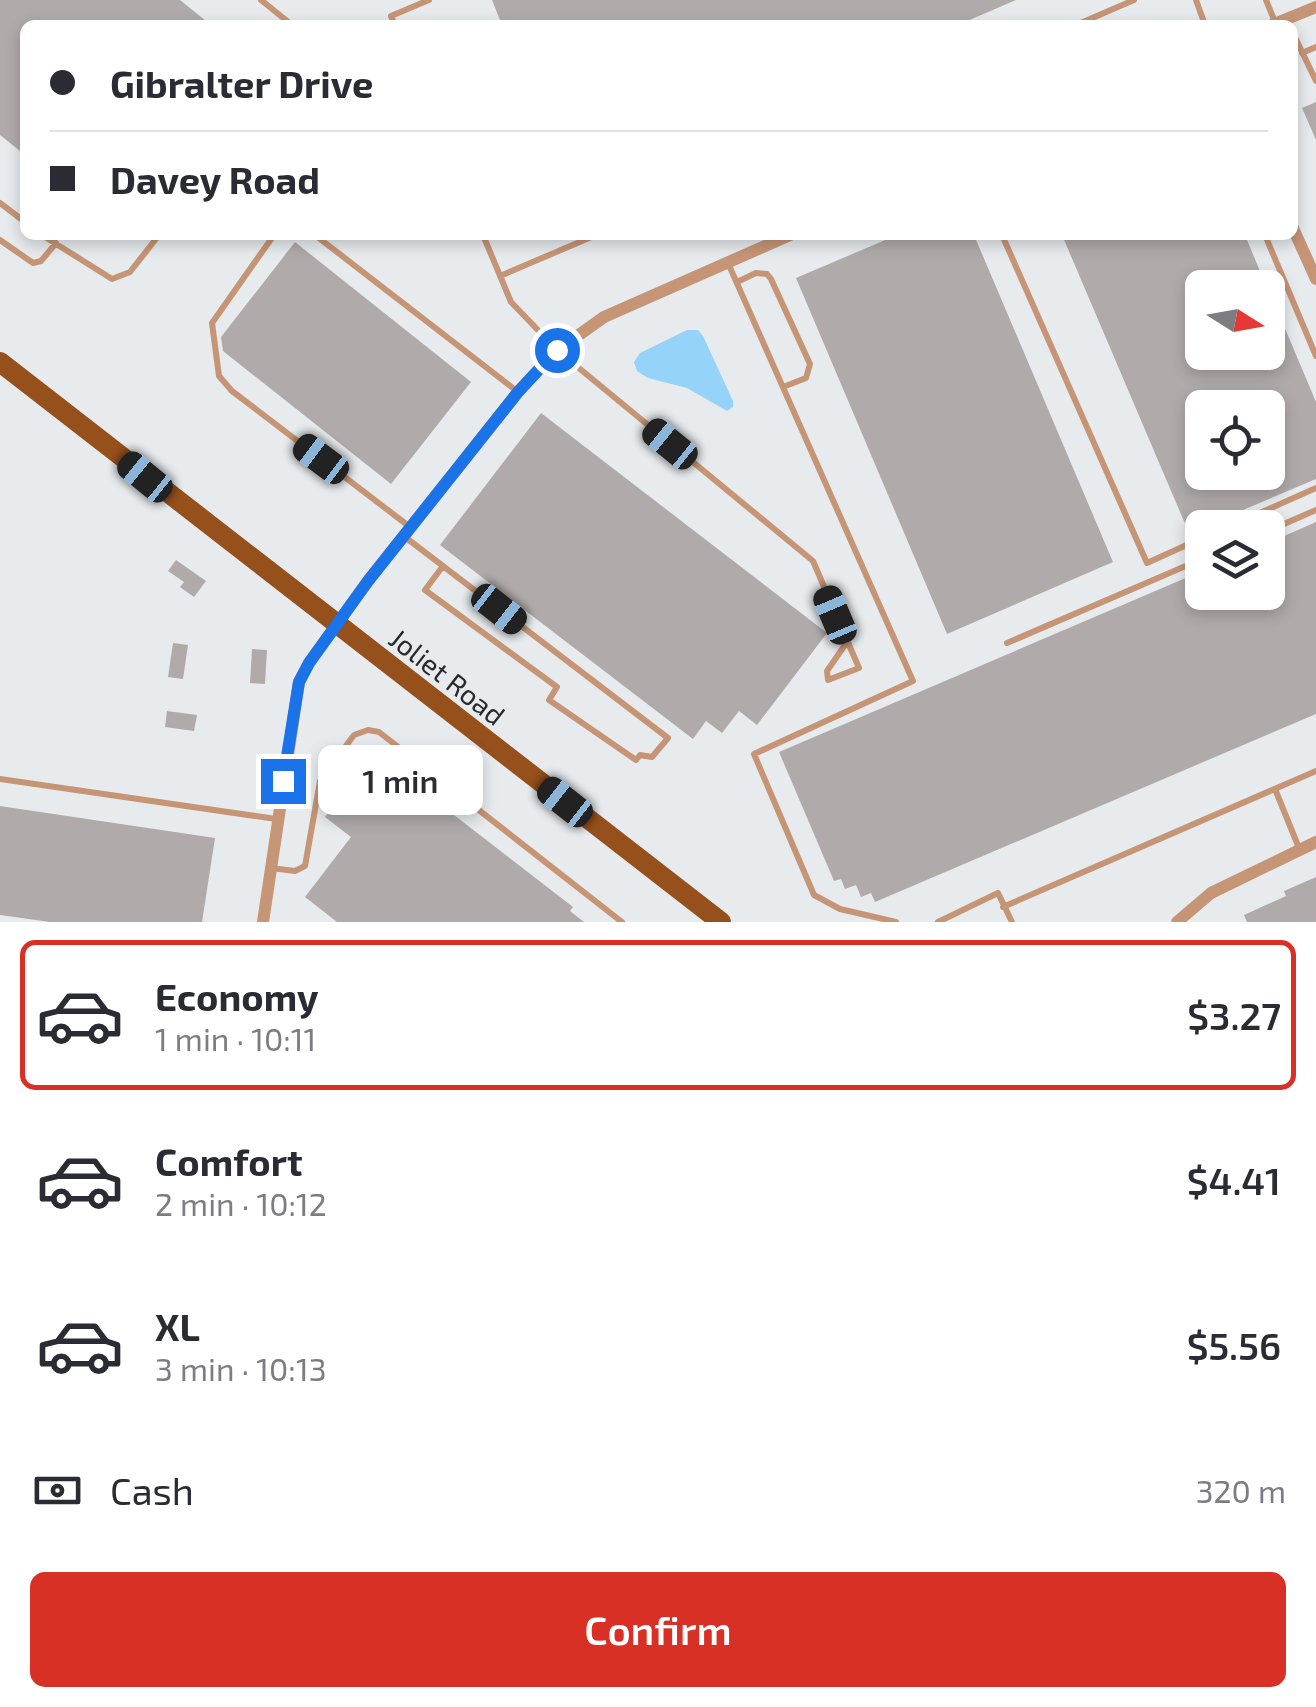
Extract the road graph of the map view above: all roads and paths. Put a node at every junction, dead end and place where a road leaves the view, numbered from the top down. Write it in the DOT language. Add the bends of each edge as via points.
graph roads {
  1 [pos="261,0"];
  2 [pos="429,0"];
  3 [pos="1134,0"];
  4 [pos="1316,7"];
  5 [pos="286,20"];
  6 [pos="393,20"];
  7 [pos="1088,20"];
  8 [pos="1293,20"];
  9 [pos="1298,47"];
  10 [pos="1316,47"];
  11 [pos="1302,53"];
  12 [pos="1316,81"];
  13 [pos="0,203"];
  14 [pos="20,218"];
  15 [pos="1298,239"];
  16 [pos="0,240"];
  17 [pos="51,240"];
  18 [pos="155,240"];
  19 [pos="270,240"];
  20 [pos="321,240"];
  21 [pos="484,240"];
  22 [pos="584,240"];
  23 [pos="775,240"];
  24 [pos="1004,240"];
  25 [pos="1267,240"];
  26 [pos="56,243"];
  27 [pos="728,262"];
  28 [pos="500,276"];
  29 [pos="1316,279"];
  30 [pos="736,282"];
  31 [pos="557,350"];
  32 [pos="1316,356"];
  33 [pos="0,362"];
  34 [pos="783,388"];
  35 [pos="518,392"];
  36 [pos="1316,488"];
  37 [pos="1266,510"];
  38 [pos="1316,510"];
  39 [pos="1285,524"];
  40 [pos="407,532"];
  41 [pos="1185,546"];
  42 [pos="443,566"];
  43 [pos="1185,566"];
  44 [pos="336,626"];
  45 [pos="847,642"];
  46 [pos="1006,643"];
  47 [pos="1316,772"];
  48 [pos="0,779"];
  49 [pos="1275,789"];
  50 [pos="278,819"];
  51 [pos="1316,842"];
  52 [pos="1299,849"];
  53 [pos="270,868"];
  54 [pos="1003,907"];
  55 [pos="263,922"];
  56 [pos="622,922"];
  57 [pos="721,922"];
  58 [pos="896,922"];
  59 [pos="938,922"];
  60 [pos="1012,922"];
  61 [pos="1176,922"];
  1 -- 5 [label="lane"];
  2 -- 6 [label="lane"];
  3 -- 7 [label="lane"];
  4 -- 8 [label="street"];
  9 -- 11 [label="lane"];
  10 -- 11 [label="lane"];
  11 -- 12 [label="lane"];
  13 -- 14 [label="lane"];
  15 -- 29 [label="street"];
  16 -- 26 [label="lane" via="33,263"];
  17 -- 26 [label="lane"];
  18 -- 26 [label="lane" via="118,278 97,272"];
  19 -- 40 [label="lane" via="212,323 219,376"];
  20 -- 35 [label="lane"];
  21 -- 28 [label="lane"];
  22 -- 28 [label="lane"];
  23 -- 27 [label="street"];
  24 -- 41 [label="lane" via="1146,563"];
  25 -- 32 [label="lane"];
  27 -- 30 [label="lane"];
  27 -- 31 [label="street" via="604,317"];
  28 -- 31 [label="lane" via="510,302"];
  30 -- 34 [label="lane"];
  30 -- 34 [label="lane" via="762,273 772,279 810,364 806,378"];
  31 -- 35 [label="street"];
  31 -- 45 [label="lane" via="813,561"];
  33 -- 44 [label="main road, Joliet Road"];
  34 -- 58 [label="lane" via="913,681 754,754 814,894 840,910"];
  35 -- 40 [label="street"];
  36 -- 37 [label="lane"];
  38 -- 39 [label="lane"];
  40 -- 42 [label="lane"];
  40 -- 44 [label="street"];
  42 -- 42 [label="lane" via="518,623 668,738 652,756 636,760 549,700 557,688 425,590"];
  43 -- 46 [label="lane"];
  44 -- 50 [label="street" via="299,682"];
  44 -- 57 [label="main road, Joliet Road"];
  45 -- 45 [label="lane" via="859,668 828,680 827,671"];
  47 -- 49 [label="lane"];
  48 -- 50 [label="lane"];
  49 -- 52 [label="lane"];
  49 -- 54 [label="lane"];
  50 -- 53 [label="street"];
  51 -- 52 [label="street"];
  52 -- 61 [label="street" via="1211,893"];
  53 -- 55 [label="street"];
  53 -- 56 [label="lane" via="304,866 320,781 354,735 368,730 379,732"];
  54 -- 59 [label="lane" via="998,893"];
  54 -- 60 [label="lane"];
}
